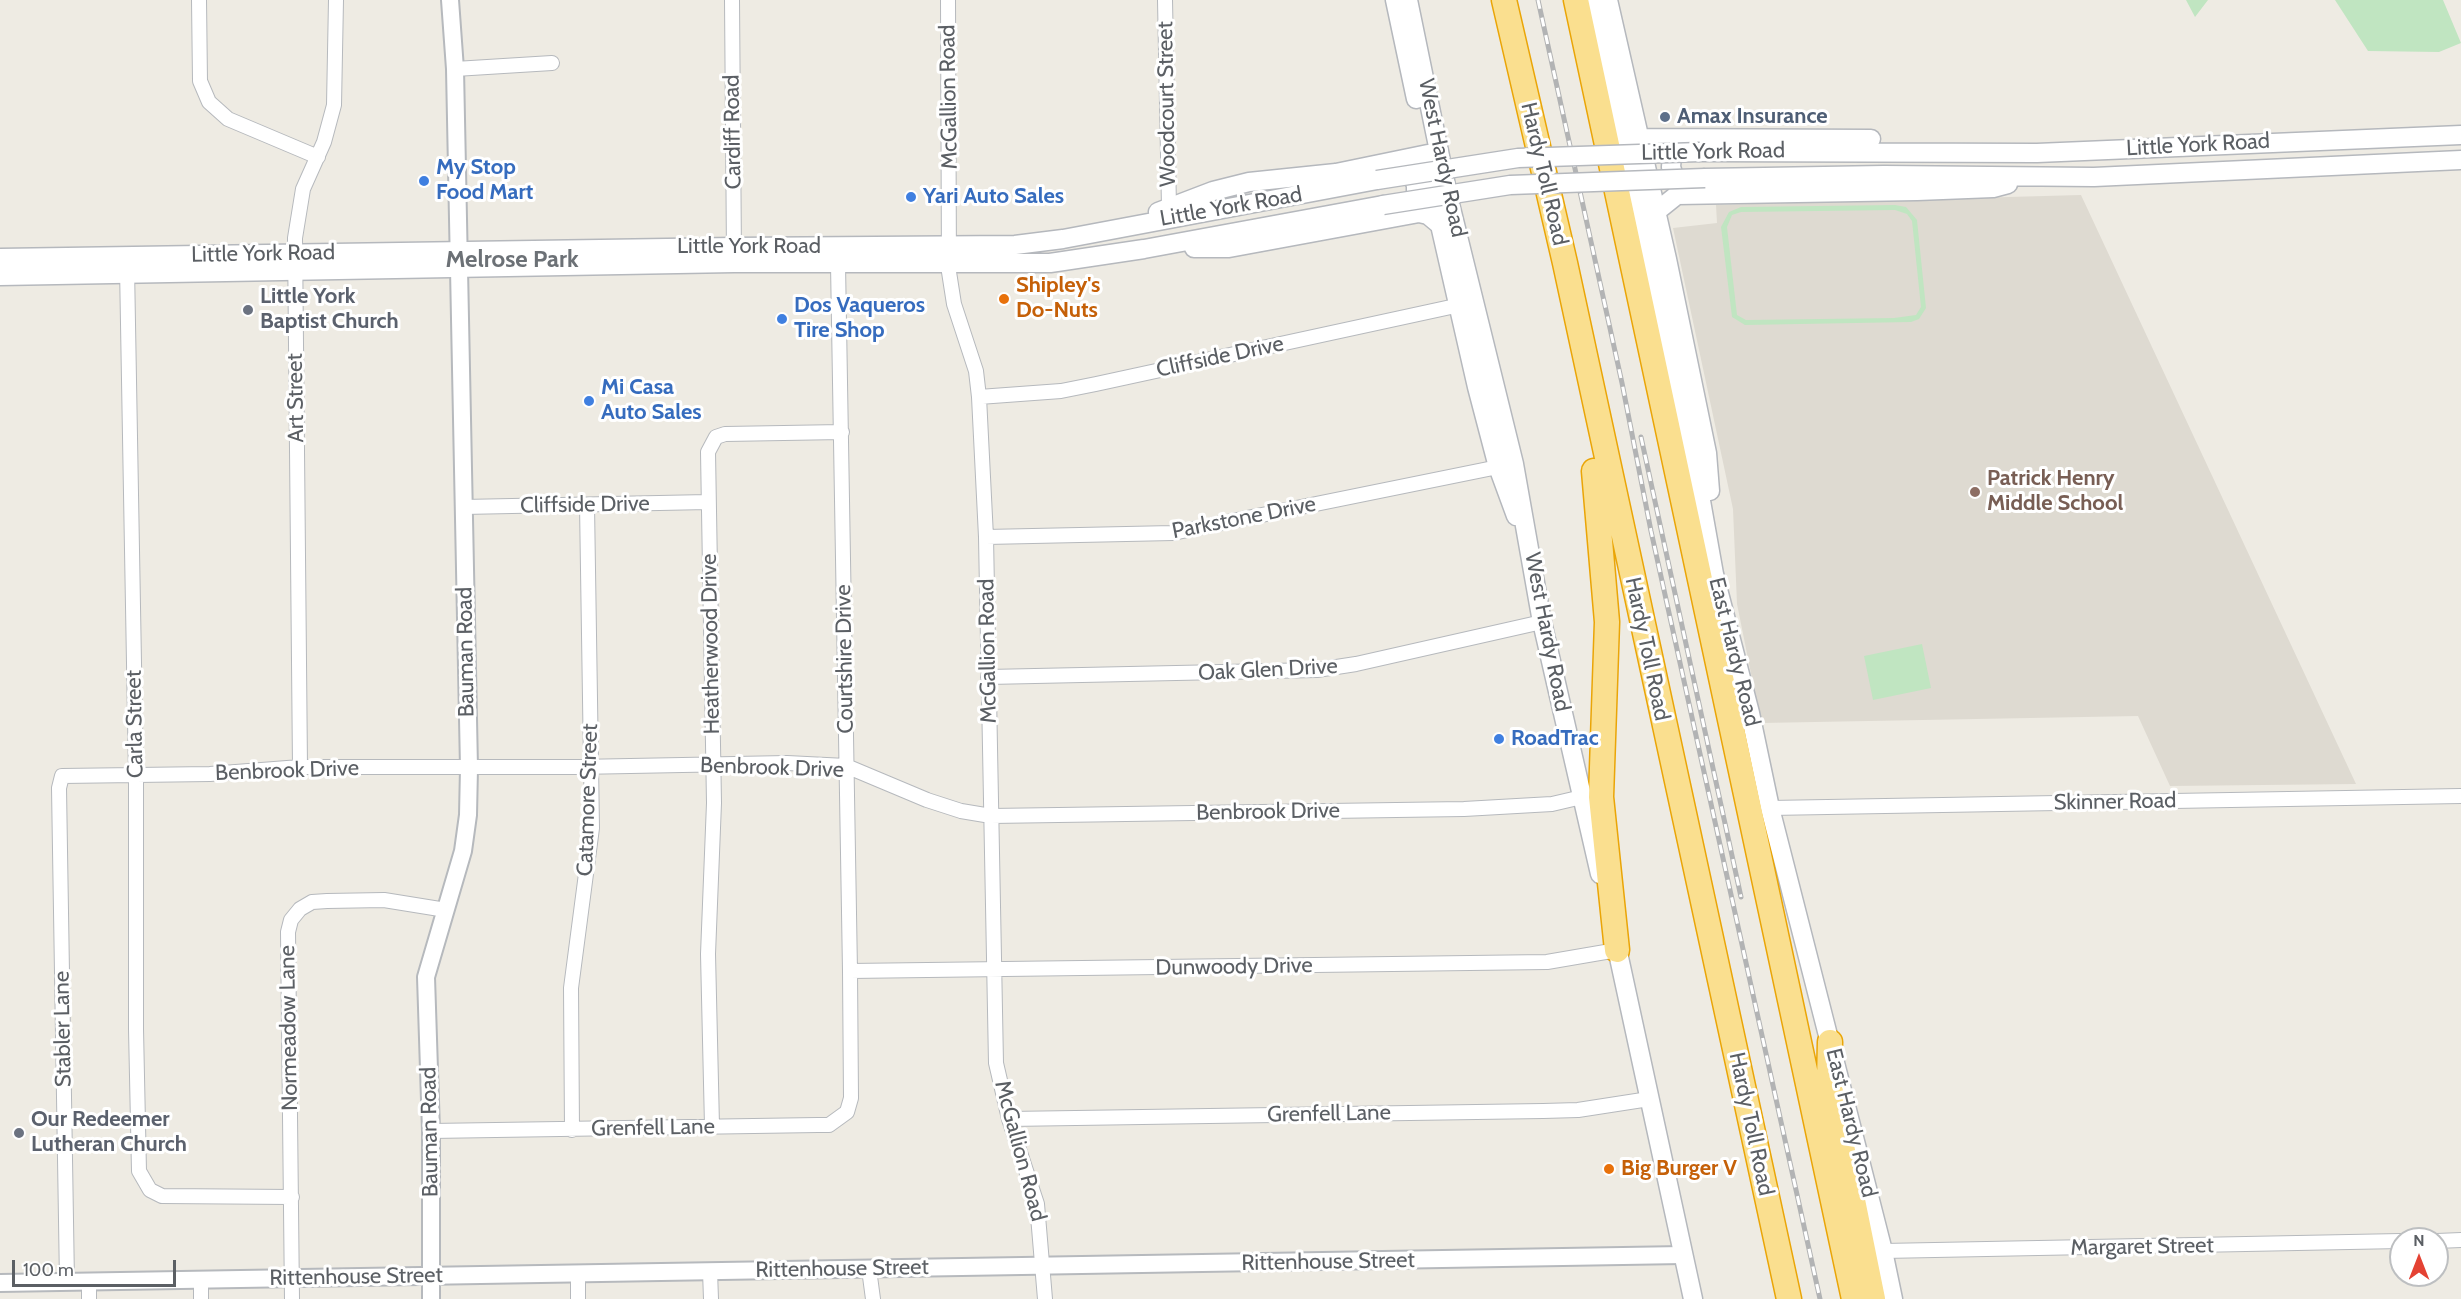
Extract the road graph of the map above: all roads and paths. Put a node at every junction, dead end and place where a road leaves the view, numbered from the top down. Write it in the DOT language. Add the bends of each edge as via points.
graph roads {
  1 [pos="199,0"];
  2 [pos="336,0"];
  3 [pos="450,0"];
  4 [pos="732,0"];
  5 [pos="948,0"];
  6 [pos="1165,0"];
  7 [pos="1395,0"];
  8 [pos="1408,0"];
  9 [pos="1504,0"];
  10 [pos="1575,0"];
  11 [pos="1593,0"];
  12 [pos="1608,0"];
  13 [pos="552,63"];
  14 [pos="455,69"];
  15 [pos="2461,135"];
  16 [pos="1683,137"];
  17 [pos="1641,138"];
  18 [pos="2341,138"];
  19 [pos="2067,152"];
  20 [pos="1630,153"];
  21 [pos="2037,153"];
  22 [pos="1428,154"];
  23 [pos="318,157"];
  24 [pos="2461,160"];
  25 [pos="2343,166"];
  26 [pos="1442,168"];
  27 [pos="1381,172"];
  28 [pos="2039,176"];
  29 [pos="2067,176"];
  30 [pos="1636,181"];
  31 [pos="1448,193"];
  32 [pos="1692,195"];
  33 [pos="1169,207"];
  34 [pos="1657,211"];
  35 [pos="1406,215"];
  36 [pos="1134,224"];
  37 [pos="1440,225"];
  38 [pos="950,246"];
  39 [pos="1144,249"];
  40 [pos="734,255"];
  41 [pos="0,258"];
  42 [pos="458,259"];
  43 [pos="295,262"];
  44 [pos="838,264"];
  45 [pos="127,265"];
  46 [pos="949,265"];
  47 [pos="0,276"];
  48 [pos="1460,305"];
  49 [pos="1577,319"];
  50 [pos="979,396"];
  51 [pos="842,432"];
  52 [pos="1498,467"];
  53 [pos="708,502"];
  54 [pos="587,505"];
  55 [pos="463,507"];
  56 [pos="986,537"];
  57 [pos="1531,557"];
  58 [pos="1714,574"];
  59 [pos="1542,622"];
  60 [pos="988,677"];
  61 [pos="713,765"];
  62 [pos="592,766"];
  63 [pos="846,766"];
  64 [pos="300,767"];
  65 [pos="469,768"];
  66 [pos="62,776"];
  67 [pos="136,776"];
  68 [pos="2461,796"];
  69 [pos="1582,797"];
  70 [pos="1770,808"];
  71 [pos="991,816"];
  72 [pos="446,910"];
  73 [pos="1617,950"];
  74 [pos="850,971"];
  75 [pos="994,971"];
  76 [pos="1830,1042"];
  77 [pos="851,1090"];
  78 [pos="1649,1099"];
  79 [pos="1009,1119"];
  80 [pos="712,1126"];
  81 [pos="572,1130"];
  82 [pos="431,1131"];
  83 [pos="292,1197"];
  84 [pos="2389,1241"];
  85 [pos="1883,1251"];
  86 [pos="1683,1255"];
  87 [pos="1044,1266"];
  88 [pos="869,1269"];
  89 [pos="710,1271"];
  90 [pos="578,1273"];
  91 [pos="431,1276"];
  92 [pos="292,1278"];
  93 [pos="201,1280"];
  94 [pos="66,1282"];
  95 [pos="89,1282"];
  96 [pos="0,1283"];
  97 [pos="89,1299"];
  98 [pos="201,1299"];
  99 [pos="292,1299"];
  100 [pos="431,1299"];
  101 [pos="578,1299"];
  102 [pos="711,1299"];
  103 [pos="873,1299"];
  104 [pos="1045,1299"];
  105 [pos="1693,1299"];
  106 [pos="1790,1299"];
  107 [pos="1854,1299"];
  108 [pos="1873,1299"];
  109 [pos="1893,1299"];
  1 -- 23 [label="street" via="200,81 208,102 228,119"];
  2 -- 23 [label="street, Art Street" via="337,91"];
  3 -- 14 [label="street, Bauman Road"];
  4 -- 40 [label="street, Cardiff Road"];
  5 -- 38 [label="street, McGallion Road"];
  6 -- 33 [label="street, Woodcourt Street"];
  7 -- 22 [label="main road"];
  8 -- 26 [label="main road, West Hardy Road"];
  9 -- 49 [label="highway, Hardy Toll Road"];
  10 -- 107 [label="highway"];
  11 -- 20 [label="main road, East Hardy Road"];
  12 -- 17 [label="main road"];
  13 -- 14 [label="street"];
  14 -- 42 [label="street, Bauman Road"];
  15 -- 18 [label="main road, Little York Road"];
  16 -- 17 [label="main road"];
  16 -- 21 [label="main road" via="1871,139"];
  16 -- 32 [label="main road" via="1673,144 1671,167 1677,185"];
  17 -- 34 [label="main road"];
  18 -- 19 [label="main road, Little York Road"];
  18 -- 25 [label="main road"];
  19 -- 21 [label="main road, Little York Road"];
  19 -- 29 [label="main road"];
  20 -- 21 [label="main road, Little York Road, bridge"];
  20 -- 26 [label="main road, Little York Road, bridge" via="1518,158"];
  20 -- 30 [label="main road, East Hardy Road"];
  22 -- 27 [label="main road"];
  22 -- 37 [label="main road"];
  23 -- 43 [label="street, Art Street" via="298,211"];
  24 -- 25 [label="main road, Little York Road"];
  25 -- 29 [label="main road, Little York Road"];
  26 -- 27 [label="main road, Little York Road, bridge"];
  26 -- 31 [label="main road, West Hardy Road"];
  27 -- 33 [label="main road" via="1249,182 1213,190"];
  27 -- 35 [label="main road" via="1406,169 1416,184 1416,206"];
  27 -- 36 [label="main road, Little York Road"];
  28 -- 29 [label="main road, Little York Road"];
  28 -- 30 [label="main road, Little York Road, bridge"];
  28 -- 32 [label="main road" via="1983,188"];
  30 -- 31 [label="main road, Little York Road, bridge" via="1510,185"];
  30 -- 58 [label="main road, East Hardy Road"];
  31 -- 39 [label="main road, Little York Road, bridge"];
  31 -- 57 [label="main road, West Hardy Road" via="1514,464"];
  32 -- 34 [label="main road" via="1677,195"];
  33 -- 36 [label="main road"];
  34 -- 58 [label="main road" via="1707,453"];
  35 -- 37 [label="main road" via="1428,215"];
  35 -- 39 [label="main road" via="1229,248"];
  36 -- 38 [label="main road, Little York Road" via="1015,245"];
  37 -- 48 [label="main road"];
  38 -- 40 [label="main road, Little York Road"];
  38 -- 46 [label="street, McGallion Road"];
  39 -- 46 [label="main road, Little York Road" via="1050,263"];
  40 -- 42 [label="main road, Little York Road"];
  40 -- 44 [label="main road, Little York Road"];
  41 -- 45 [label="main road, Little York Road"];
  42 -- 43 [label="main road, Little York Road"];
  42 -- 55 [label="street, Bauman Road"];
  43 -- 45 [label="main road, Little York Road"];
  43 -- 64 [label="street, Art Street"];
  44 -- 46 [label="main road, Little York Road"];
  44 -- 51 [label="street, Courtshire Drive"];
  45 -- 47 [label="main road, Little York Road"];
  45 -- 67 [label="street, Carla Street"];
  46 -- 50 [label="street, McGallion Road" via="954,304"];
  48 -- 50 [label="street, Cliffside Drive" via="1061,391"];
  48 -- 52 [label="main road"];
  49 -- 73 [label="highway" via="1606,592 1601,797"];
  49 -- 106 [label="highway, Hardy Toll Road"];
  50 -- 56 [label="street, McGallion Road"];
  51 -- 53 [label="street, Heatherwood Drive" via="716,437 708,452"];
  51 -- 63 [label="street, Courtshire Drive"];
  52 -- 56 [label="street, Parkstone Drive" via="1173,533"];
  52 -- 57 [label="main road"];
  53 -- 54 [label="street, Cliffside Drive"];
  53 -- 61 [label="street, Heatherwood Drive"];
  54 -- 55 [label="street, Cliffside Drive"];
  54 -- 62 [label="street, Catamore Street"];
  55 -- 65 [label="street, Bauman Road"];
  56 -- 60 [label="street, McGallion Road"];
  57 -- 59 [label="main road, West Hardy Road"];
  58 -- 70 [label="main road, East Hardy Road"];
  59 -- 60 [label="street, Oak Glen Drive" via="1317,670"];
  59 -- 69 [label="main road, West Hardy Road"];
  60 -- 71 [label="street, McGallion Road"];
  61 -- 62 [label="street, Benbrook Drive"];
  61 -- 63 [label="street, Benbrook Drive"];
  61 -- 80 [label="street, Heatherwood Drive" via="714,843 708,954"];
  62 -- 65 [label="street, Benbrook Drive"];
  62 -- 81 [label="street, Catamore Street" via="590,852 572,988"];
  63 -- 71 [label="street, Benbrook Drive" via="927,800"];
  63 -- 74 [label="street, Courtshire Drive"];
  64 -- 65 [label="street, Benbrook Drive"];
  64 -- 67 [label="street, Benbrook Drive"];
  65 -- 72 [label="street, Bauman Road" via="464,851"];
  66 -- 67 [label="street, Benbrook Drive"];
  66 -- 94 [label="street, Stabler Lane" via="59,788"];
  67 -- 83 [label="street, Carla Street" via="139,1172 150,1190 162,1196"];
  68 -- 70 [label="street, Skinner Road"];
  69 -- 71 [label="street, Benbrook Drive" via="1552,804 1464,809"];
  69 -- 73 [label="main road, West Hardy Road"];
  70 -- 76 [label="main road, East Hardy Road"];
  71 -- 75 [label="street, McGallion Road"];
  72 -- 82 [label="street, Bauman Road" via="426,977"];
  72 -- 83 [label="street, Normeadow Lane" via="384,900 327,901 312,902 291,920 288,932"];
  73 -- 75 [label="street, Dunwoody Drive" via="1548,962"];
  73 -- 78 [label="main road, West Hardy Road"];
  74 -- 75 [label="street, Dunwoody Drive"];
  74 -- 77 [label="street, Courtshire Drive"];
  75 -- 79 [label="street, McGallion Road" via="996,1063"];
  76 -- 85 [label="main road, East Hardy Road"];
  76 -- 108 [label="highway" via="1829,1082"];
  77 -- 80 [label="street, Grenfell Lane" via="847,1113 829,1125"];
  78 -- 79 [label="street, Grenfell Lane" via="1554,1111"];
  78 -- 86 [label="main road, West Hardy Road"];
  79 -- 87 [label="street, McGallion Road" via="1037,1204"];
  80 -- 81 [label="street, Grenfell Lane"];
  81 -- 82 [label="street, Grenfell Lane"];
  82 -- 91 [label="street, Bauman Road"];
  83 -- 92 [label="street, Normeadow Lane"];
  84 -- 85 [label="street, Margaret Street"];
  85 -- 109 [label="main road, East Hardy Road"];
  86 -- 87 [label="street, Rittenhouse Street"];
  86 -- 105 [label="main road, West Hardy Road"];
  87 -- 88 [label="street, Rittenhouse Street"];
  87 -- 104 [label="street, McGallion Road"];
  88 -- 89 [label="street, Rittenhouse Street"];
  88 -- 103 [label="street"];
  89 -- 90 [label="street, Rittenhouse Street"];
  89 -- 102 [label="street"];
  90 -- 91 [label="street, Rittenhouse Street"];
  90 -- 101 [label="street"];
  91 -- 92 [label="street, Rittenhouse Street"];
  91 -- 100 [label="street, Bauman Road"];
  92 -- 93 [label="street, Rittenhouse Street"];
  92 -- 99 [label="street, Normeadow Lane"];
  93 -- 95 [label="street, Rittenhouse Street"];
  93 -- 98 [label="street"];
  94 -- 95 [label="street, Rittenhouse Street"];
  94 -- 96 [label="street, Rittenhouse Street"];
  95 -- 97 [label="street"];
}
